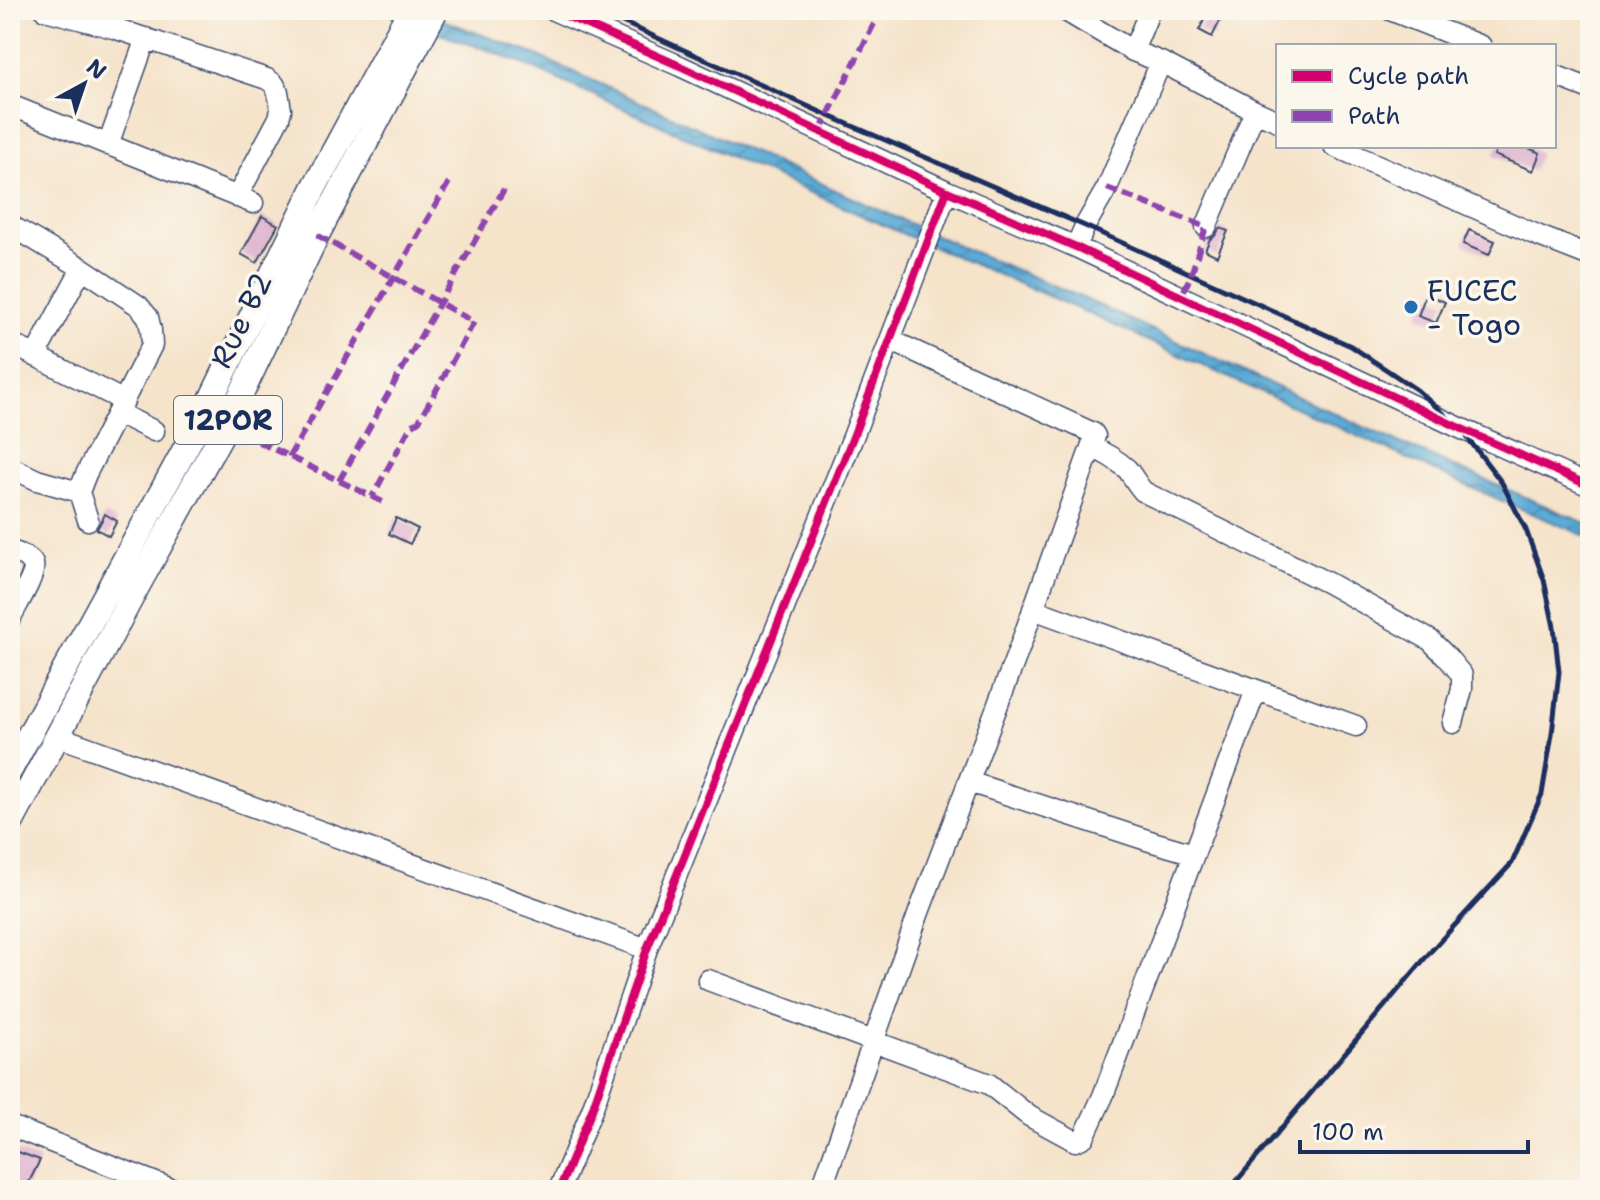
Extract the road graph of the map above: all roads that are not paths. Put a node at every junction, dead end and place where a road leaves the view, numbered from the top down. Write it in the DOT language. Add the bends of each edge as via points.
graph roads {
  1 [pos="45,10"];
  2 [pos="410,10"];
  3 [pos="436,10"];
  4 [pos="553,10"];
  5 [pos="1064,10"];
  6 [pos="1150,10"];
  7 [pos="1390,10"];
  8 [pos="146,38"];
  9 [pos="1476,44"];
  10 [pos="1133,51"];
  11 [pos="1161,62"];
  12 [pos="1556,76"];
  13 [pos="1590,89"];
  14 [pos="10,105"];
  15 [pos="1255,111"];
  16 [pos="1276,120"];
  17 [pos="108,145"];
  18 [pos="1339,148"];
  19 [pos="947,191"];
  20 [pos="10,225"];
  21 [pos="1206,227"];
  22 [pos="1076,247"];
  23 [pos="1590,256"];
  24 [pos="82,268"];
  25 [pos="890,340"];
  26 [pos="10,343"];
  27 [pos="35,356"];
  28 [pos="121,407"];
  29 [pos="154,431"];
  30 [pos="1091,447"];
  31 [pos="10,467"];
  32 [pos="1590,486"];
  33 [pos="79,492"];
  34 [pos="88,520"];
  35 [pos="10,551"];
  36 [pos="1033,609"];
  37 [pos="10,619"];
  38 [pos="1256,690"];
  39 [pos="1453,723"];
  40 [pos="1356,726"];
  41 [pos="57,736"];
  42 [pos="10,770"];
  43 [pos="969,782"];
  44 [pos="10,825"];
  45 [pos="1194,854"];
  46 [pos="647,949"];
  47 [pos="708,980"];
  48 [pos="874,1042"];
  49 [pos="10,1126"];
  50 [pos="174,1190"];
  51 [pos="559,1190"];
  52 [pos="821,1190"];
  1 -- 8 [label="street"];
  2 -- 42 [label="main road, Rue B2 / 12POR" via="302,211 203,416"];
  3 -- 41 [label="main road, Rue B2 / 12POR" via="317,235 226,426"];
  4 -- 19 [label="street"];
  5 -- 10 [label="street"];
  6 -- 10 [label="street"];
  7 -- 9 [label="street"];
  8 -- 17 [label="street"];
  8 -- 17 [label="street" via="267,79 281,101 279,118 245,200"];
  10 -- 11 [label="street"];
  11 -- 15 [label="street"];
  11 -- 22 [label="street"];
  12 -- 13 [label="street"];
  14 -- 17 [label="street"];
  15 -- 16 [label="street"];
  15 -- 21 [label="street"];
  18 -- 23 [label="street"];
  19 -- 22 [label="street"];
  19 -- 25 [label="street"];
  20 -- 24 [label="street"];
  22 -- 32 [label="street"];
  24 -- 27 [label="street"];
  24 -- 28 [label="street" via="148,317 152,345"];
  25 -- 30 [label="street" via="1093,433"];
  25 -- 46 [label="street"];
  26 -- 27 [label="street"];
  27 -- 28 [label="street"];
  28 -- 29 [label="street"];
  28 -- 33 [label="street"];
  30 -- 36 [label="street"];
  30 -- 39 [label="street" via="1127,470 1144,492 1430,640 1462,675"];
  31 -- 33 [label="street"];
  33 -- 34 [label="street"];
  35 -- 37 [label="street" via="28,558 34,572"];
  36 -- 38 [label="street"];
  36 -- 43 [label="street"];
  38 -- 40 [label="street"];
  38 -- 45 [label="street"];
  41 -- 44 [label="main road, Rue B2 / 12POR"];
  41 -- 46 [label="street"];
  43 -- 45 [label="street"];
  43 -- 48 [label="street"];
  45 -- 48 [label="street" via="1084,1137 1075,1141 1029,1116 989,1084"];
  46 -- 51 [label="street"];
  47 -- 48 [label="street"];
  48 -- 52 [label="street"];
  49 -- 50 [label="street"];
}
